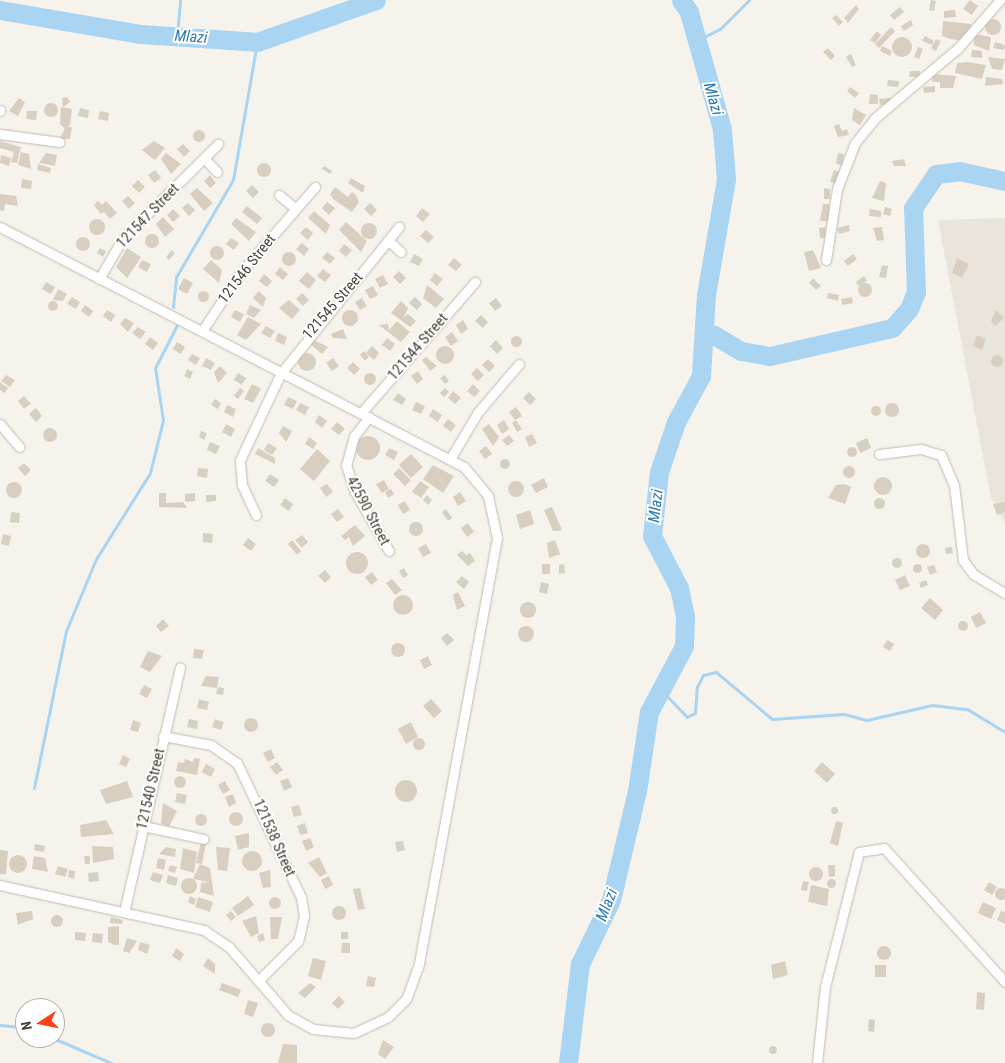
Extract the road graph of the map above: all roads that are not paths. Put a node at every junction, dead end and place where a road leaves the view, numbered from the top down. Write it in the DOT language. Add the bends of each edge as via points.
graph roads {
  1 [pos="1000,0"];
  2 [pos="0,134"];
  3 [pos="59,142"];
  4 [pos="218,144"];
  5 [pos="204,158"];
  6 [pos="217,172"];
  7 [pos="315,187"];
  8 [pos="279,194"];
  9 [pos="295,208"];
  10 [pos="0,227"];
  11 [pos="399,227"];
  12 [pos="389,241"];
  13 [pos="401,252"];
  14 [pos="826,260"];
  15 [pos="99,279"];
  16 [pos="475,282"];
  17 [pos="202,331"];
  18 [pos="519,364"];
  19 [pos="281,373"];
  20 [pos="365,415"];
  21 [pos="0,424"];
  22 [pos="20,447"];
  23 [pos="879,454"];
  24 [pos="450,459"];
  25 [pos="256,515"];
  26 [pos="389,551"];
  27 [pos="1005,594"];
  28 [pos="180,667"];
  29 [pos="163,736"];
  30 [pos="143,826"];
  31 [pos="204,839"];
  32 [pos="0,885"];
  33 [pos="124,912"];
  34 [pos="259,980"];
  35 [pos="1005,982"];
  36 [pos="817,1063"];
  1 -- 14 [label="street" via="958,48 875,118 855,143 838,189"];
  2 -- 3 [label="street"];
  4 -- 5 [label="street, 121547 Street"];
  5 -- 6 [label="street"];
  5 -- 15 [label="street, 121547 Street" via="123,238"];
  7 -- 9 [label="street, 121546 Street"];
  8 -- 9 [label="street"];
  9 -- 17 [label="street, 121546 Street" via="233,282"];
  10 -- 15 [label="street"];
  11 -- 12 [label="street, 121545 Street"];
  12 -- 13 [label="street"];
  12 -- 19 [label="street, 121545 Street" via="301,343"];
  15 -- 17 [label="street"];
  16 -- 20 [label="street, 121544 Street"];
  17 -- 19 [label="street"];
  18 -- 24 [label="street" via="478,412"];
  19 -- 20 [label="street"];
  19 -- 25 [label="street, 121545 Street" via="240,460 242,485"];
  20 -- 24 [label="street"];
  20 -- 26 [label="street, 42590 Street" via="350,444 346,466 350,481"];
  21 -- 22 [label="street"];
  23 -- 27 [label="street" via="921,449 941,455 954,485 963,560 973,574"];
  24 -- 34 [label="street" via="470,473 488,496 496,516 497,544 416,976 406,998 388,1018 363,1030 341,1034 296,1021"];
  28 -- 29 [label="street, 121540 Street"];
  29 -- 30 [label="street, 121540 Street"];
  29 -- 34 [label="street, 121538 Street" via="211,745 237,763 301,897 304,916 298,941"];
  30 -- 31 [label="street"];
  30 -- 33 [label="street, 121540 Street"];
  32 -- 33 [label="street"];
  33 -- 34 [label="street" via="212,934"];
  35 -- 36 [label="street" via="884,848 859,852 825,987"];
}
